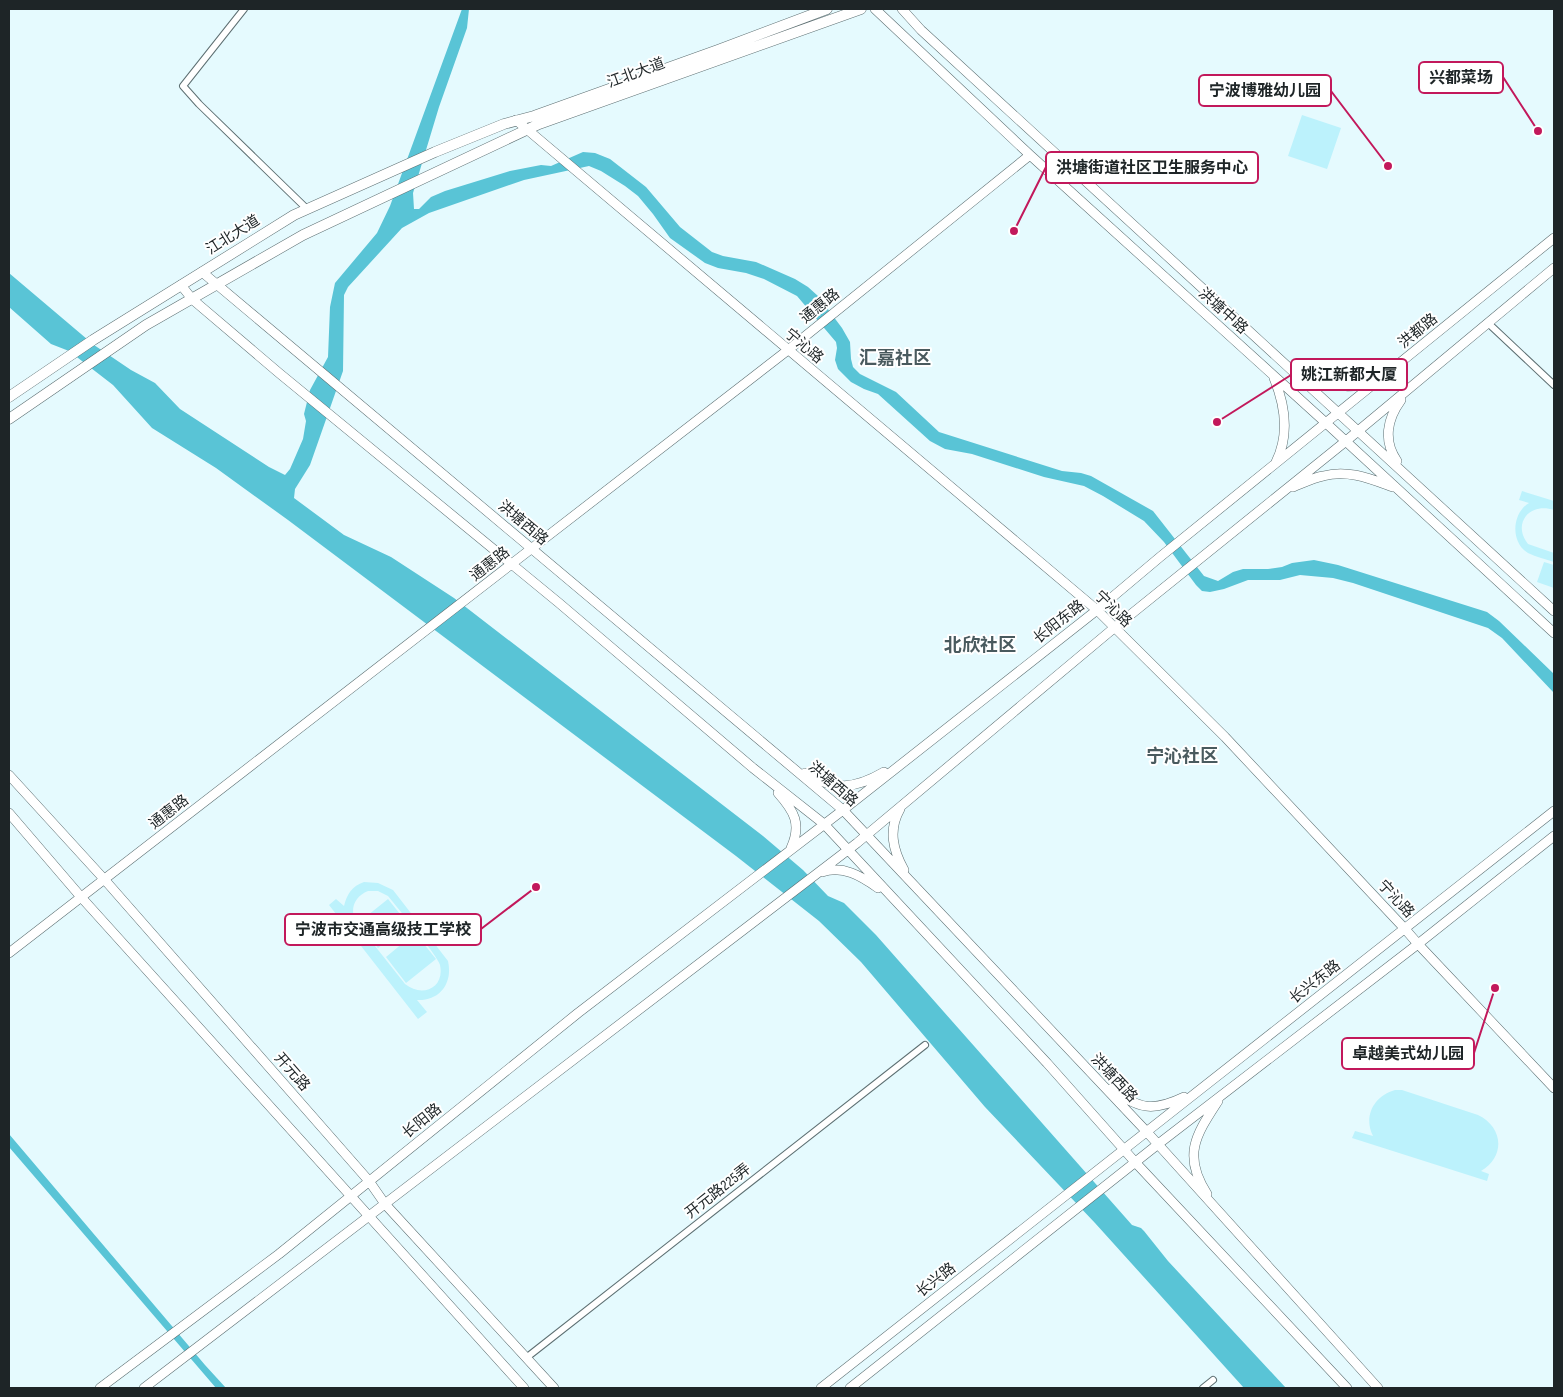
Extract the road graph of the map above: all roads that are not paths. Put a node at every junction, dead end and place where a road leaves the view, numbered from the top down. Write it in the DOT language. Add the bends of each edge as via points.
graph roads {
  1 [pos="244,9"];
  2 [pos="827,9"];
  3 [pos="861,9"];
  4 [pos="875,9"];
  5 [pos="902,9"];
  6 [pos="516,120"];
  7 [pos="528,130"];
  8 [pos="1030,155"];
  9 [pos="307,209"];
  10 [pos="1554,238"];
  11 [pos="1554,268"];
  12 [pos="202,272"];
  13 [pos="181,285"];
  14 [pos="217,285"];
  15 [pos="192,299"];
  16 [pos="1488,323"];
  17 [pos="788,350"];
  18 [pos="1286,364"];
  19 [pos="1273,375"];
  20 [pos="1384,376"];
  21 [pos="1554,386"];
  22 [pos="1407,391"];
  23 [pos="9,397"];
  24 [pos="1339,412"];
  25 [pos="9,419"];
  26 [pos="1326,422"];
  27 [pos="1359,431"];
  28 [pos="1346,441"];
  29 [pos="1275,464"];
  30 [pos="1408,476"];
  31 [pos="1398,489"];
  32 [pos="1284,491"];
  33 [pos="532,549"];
  34 [pos="512,565"];
  35 [pos="1096,610"];
  36 [pos="1554,611"];
  37 [pos="1114,628"];
  38 [pos="1554,633"];
  39 [pos="914,754"];
  40 [pos="782,759"];
  41 [pos="9,775"];
  42 [pos="765,777"];
  43 [pos="903,804"];
  44 [pos="842,810"];
  45 [pos="1554,812"];
  46 [pos="9,814"];
  47 [pos="824,824"];
  48 [pos="867,834"];
  49 [pos="1554,836"];
  50 [pos="847,850"];
  51 [pos="788,852"];
  52 [pos="815,875"];
  53 [pos="104,879"];
  54 [pos="910,881"];
  55 [pos="81,897"];
  56 [pos="893,898"];
  57 [pos="1406,929"];
  58 [pos="1418,944"];
  59 [pos="9,953"];
  60 [pos="925,1044"];
  61 [pos="1095,1078"];
  62 [pos="1554,1088"];
  63 [pos="1199,1090"];
  64 [pos="1222,1095"];
  65 [pos="1146,1132"];
  66 [pos="1157,1145"];
  67 [pos="1124,1149"];
  68 [pos="1135,1162"];
  69 [pos="1093,1173"];
  70 [pos="369,1181"];
  71 [pos="352,1196"];
  72 [pos="385,1204"];
  73 [pos="1219,1213"];
  74 [pos="370,1216"];
  75 [pos="526,1358"];
  76 [pos="1213,1380"];
  77 [pos="100,1388"];
  78 [pos="144,1388"];
  79 [pos="524,1388"];
  80 [pos="554,1388"];
  81 [pos="822,1388"];
  82 [pos="850,1388"];
  83 [pos="1203,1388"];
  84 [pos="1346,1388"];
  85 [pos="1378,1388"];
  1 -- 9 [label="street" via="183,86"];
  2 -- 6 [label="main road, 江北大道"];
  3 -- 7 [label="main road, 江北大道"];
  4 -- 8 [label="main road, 洪塘中路"];
  5 -- 18 [label="main road, 洪塘中路" via="928,37"];
  6 -- 7 [label="main road, 宁沁路"];
  6 -- 9 [label="main road, 江北大道"];
  7 -- 14 [label="main road, 江北大道" via="303,235"];
  7 -- 17 [label="main road, 宁沁路"];
  8 -- 17 [label="main road, 通惠路"];
  8 -- 19 [label="main road, 洪塘中路"];
  9 -- 12 [label="main road, 江北大道"];
  10 -- 20 [label="main road, 洪都路"];
  11 -- 16 [label="main road"];
  12 -- 13 [label="main road, 江北大道"];
  12 -- 14 [label="main road, 洪塘西路"];
  13 -- 15 [label="main road"];
  13 -- 23 [label="main road, 江北大道"];
  14 -- 15 [label="main road"];
  14 -- 33 [label="main road, 洪塘西路"];
  15 -- 25 [label="main road" via="146,325"];
  15 -- 34 [label="main road"];
  16 -- 21 [label="street"];
  16 -- 22 [label="main road"];
  17 -- 33 [label="main road, 通惠路"];
  17 -- 35 [label="main road, 宁沁路"];
  18 -- 20 [label="main road" via="1317,380 1344,386"];
  18 -- 24 [label="main road, 洪塘中路"];
  19 -- 26 [label="main road, 洪塘中路"];
  19 -- 29 [label="main road" via="1280,393 1285,426 1284,441"];
  20 -- 24 [label="main road, 洪都路"];
  22 -- 27 [label="main road"];
  22 -- 30 [label="main road" via="1392,414 1388,433 1389,446"];
  24 -- 26 [label="main road, 洪都路"];
  24 -- 27 [label="main road, 洪塘中路"];
  26 -- 28 [label="main road, 洪塘中路"];
  26 -- 29 [label="main road, 洪都路"];
  27 -- 28 [label="main road"];
  27 -- 30 [label="main road, 洪塘中路"];
  28 -- 31 [label="main road, 洪塘中路"];
  28 -- 32 [label="main road"];
  29 -- 35 [label="main road, 长阳东路"];
  30 -- 36 [label="main road, 洪塘中路"];
  31 -- 32 [label="main road" via="1356,474 1340,473"];
  31 -- 38 [label="main road, 洪塘中路"];
  32 -- 37 [label="main road"];
  33 -- 34 [label="main road, 通惠路"];
  33 -- 40 [label="main road, 洪塘西路"];
  34 -- 42 [label="main road"];
  34 -- 53 [label="main road, 通惠路"];
  35 -- 37 [label="main road, 宁沁路"];
  35 -- 39 [label="main road, 长阳东路"];
  37 -- 43 [label="main road"];
  37 -- 57 [label="main road, 宁沁路" via="1225,737"];
  39 -- 40 [label="main road" via="873,778 849,786 821,781"];
  39 -- 44 [label="main road, 长阳东路"];
  40 -- 44 [label="main road, 洪塘西路"];
  41 -- 53 [label="main road, 开元路"];
  42 -- 47 [label="main road"];
  42 -- 51 [label="main road" via="794,814 796,832"];
  43 -- 48 [label="main road"];
  43 -- 54 [label="main road" via="894,822 894,846"];
  44 -- 47 [label="main road, 长阳东路"];
  44 -- 48 [label="main road, 洪塘西路"];
  45 -- 57 [label="main road, 长兴东路"];
  46 -- 55 [label="main road"];
  47 -- 50 [label="main road"];
  47 -- 51 [label="main road, 长阳东路"];
  48 -- 50 [label="main road"];
  48 -- 54 [label="main road, 洪塘西路"];
  49 -- 58 [label="main road"];
  50 -- 52 [label="main road"];
  50 -- 56 [label="main road"];
  51 -- 70 [label="main road, 长阳路" via="578,1013"];
  52 -- 56 [label="main road" via="831,869 850,871"];
  52 -- 72 [label="main road"];
  53 -- 55 [label="main road, 通惠路"];
  53 -- 70 [label="main road, 开元路"];
  54 -- 61 [label="main road, 洪塘西路"];
  55 -- 59 [label="main road, 通惠路"];
  55 -- 71 [label="main road"];
  56 -- 67 [label="main road"];
  57 -- 58 [label="main road, 宁沁路"];
  57 -- 63 [label="main road, 长兴东路"];
  58 -- 62 [label="main road, 宁沁路"];
  58 -- 64 [label="main road"];
  60 -- 75 [label="street, 开元路225弄"];
  61 -- 63 [label="main road" via="1140,1106 1169,1104"];
  61 -- 65 [label="main road, 洪塘西路"];
  63 -- 65 [label="main road, 长兴东路"];
  64 -- 66 [label="main road"];
  64 -- 73 [label="main road" via="1196,1139 1194,1152 1199,1181"];
  65 -- 66 [label="main road, 洪塘西路"];
  65 -- 67 [label="main road, 长兴东路"];
  66 -- 68 [label="main road"];
  66 -- 73 [label="main road, 洪塘西路"];
  67 -- 68 [label="main road"];
  67 -- 69 [label="main road, 长兴东路"];
  68 -- 82 [label="main road, 长兴路"];
  68 -- 84 [label="main road"];
  69 -- 81 [label="main road, 长兴路"];
  70 -- 71 [label="main road, 长阳路"];
  70 -- 72 [label="main road, 开元路"];
  71 -- 74 [label="main road"];
  71 -- 77 [label="main road, 长阳路"];
  72 -- 74 [label="main road"];
  72 -- 75 [label="main road, 开元路"];
  73 -- 85 [label="main road, 洪塘西路"];
  74 -- 78 [label="main road"];
  74 -- 79 [label="main road"];
  75 -- 80 [label="main road, 开元路"];
  76 -- 83 [label="street"];
}
